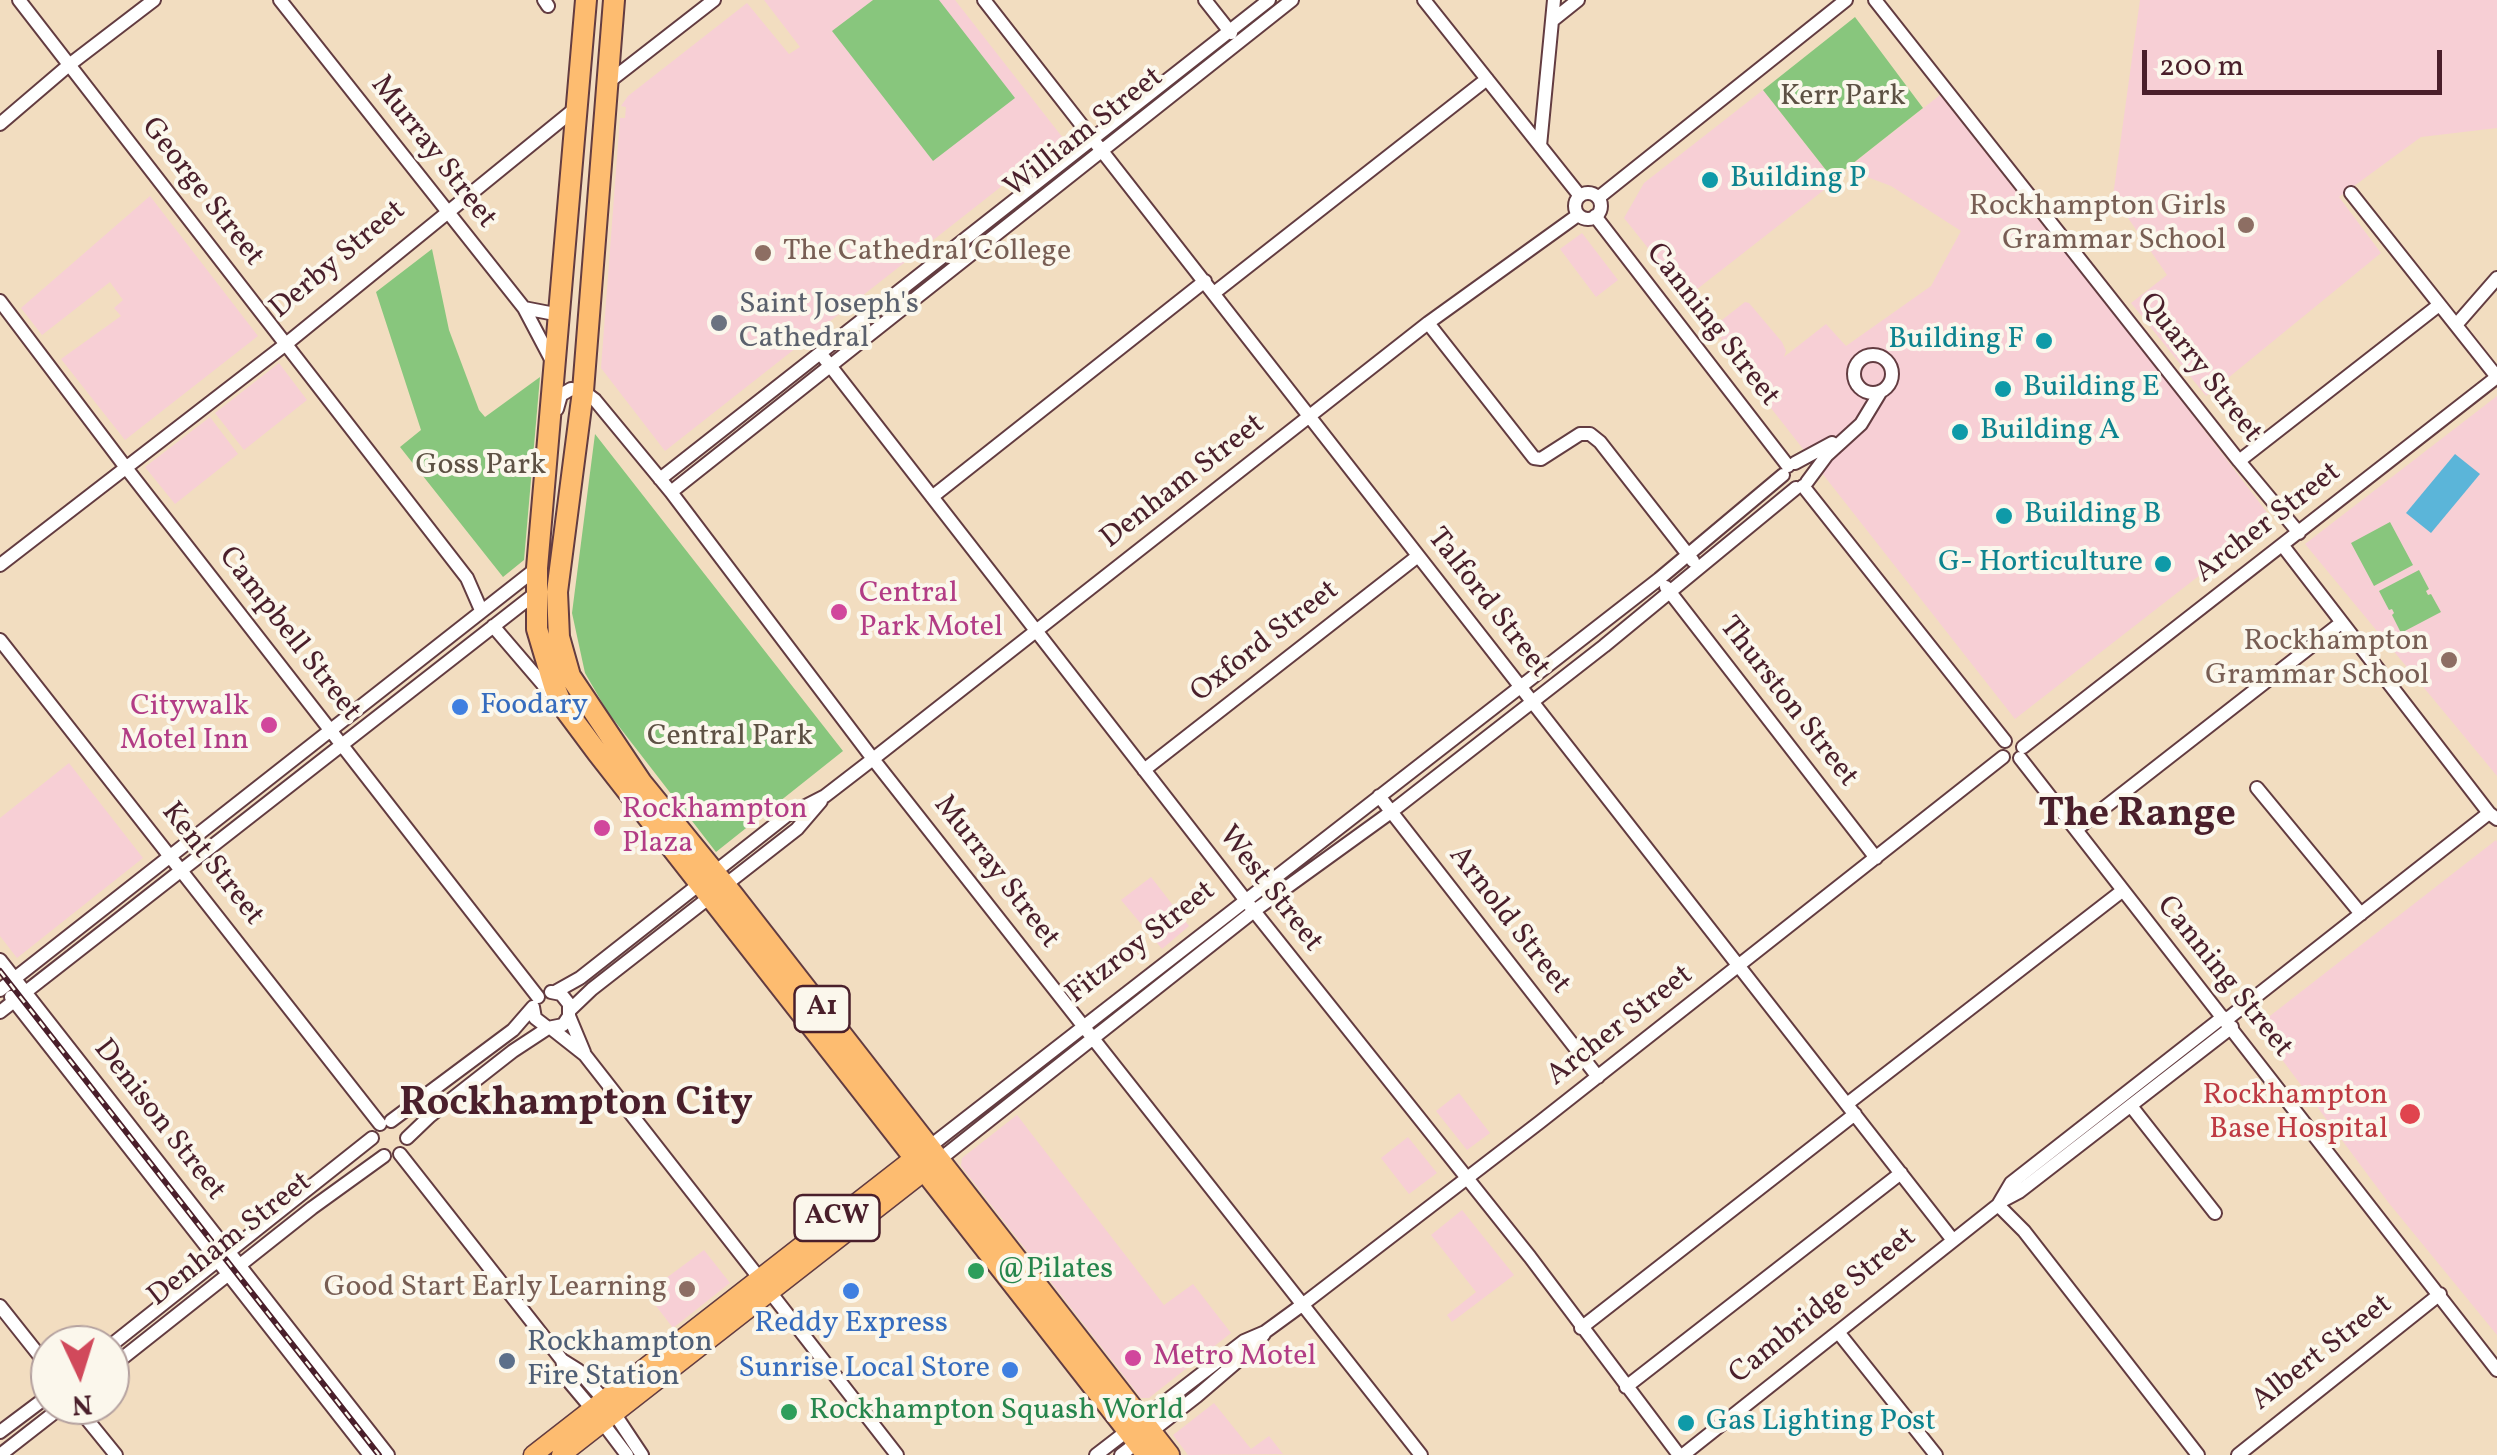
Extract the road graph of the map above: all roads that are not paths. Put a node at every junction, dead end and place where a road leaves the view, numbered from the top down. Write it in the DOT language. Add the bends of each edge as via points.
graph roads {
  1 [pos="19,0"];
  2 [pos="154,0"];
  3 [pos="280,0"];
  4 [pos="586,0"];
  5 [pos="614,0"];
  6 [pos="714,0"];
  7 [pos="984,0"];
  8 [pos="1205,0"];
  9 [pos="1269,0"];
  10 [pos="1292,0"];
  11 [pos="1424,0"];
  12 [pos="1554,0"];
  13 [pos="1578,0"];
  14 [pos="1846,0"];
  15 [pos="1875,0"];
  16 [pos="1553,20"];
  17 [pos="1228,30"];
  18 [pos="1239,43"];
  19 [pos="70,64"];
  20 [pos="1487,79"];
  21 [pos="606,84"];
  22 [pos="576,108"];
  23 [pos="0,124"];
  24 [pos="1094,140"];
  25 [pos="1540,146"];
  26 [pos="1104,152"];
  27 [pos="2351,193"];
  28 [pos="1580,196"];
  29 [pos="1598,198"];
  30 [pos="446,212"];
  31 [pos="1578,215"];
  32 [pos="1595,216"];
  33 [pos="2497,278"];
  34 [pos="1209,287"];
  35 [pos="0,301"];
  36 [pos="2439,304"];
  37 [pos="524,308"];
  38 [pos="560,315"];
  39 [pos="1428,323"];
  40 [pos="2456,325"];
  41 [pos="286,344"];
  42 [pos="826,360"];
  43 [pos="555,365"];
  44 [pos="2497,377"];
  45 [pos="1863,390"];
  46 [pos="583,391"];
  47 [pos="1880,391"];
  48 [pos="1309,417"];
  49 [pos="546,454"];
  50 [pos="2239,461"];
  51 [pos="1789,468"];
  52 [pos="127,469"];
  53 [pos="660,479"];
  54 [pos="1802,486"];
  55 [pos="671,492"];
  56 [pos="932,497"];
  57 [pos="566,506"];
  58 [pos="1724,526"];
  59 [pos="2300,533"];
  60 [pos="1734,539"];
  61 [pos="2282,546"];
  62 [pos="1418,556"];
  63 [pos="1693,561"];
  64 [pos="0,564"];
  65 [pos="537,568"];
  66 [pos="1659,578"];
  67 [pos="1670,592"];
  68 [pos="536,594"];
  69 [pos="481,610"];
  70 [pos="2341,624"];
  71 [pos="493,626"];
  72 [pos="1035,631"];
  73 [pos="0,640"];
  74 [pos="1520,687"];
  75 [pos="570,698"];
  76 [pos="1531,702"];
  77 [pos="332,731"];
  78 [pos="2006,741"];
  79 [pos="342,744"];
  80 [pos="2022,752"];
  81 [pos="2003,758"];
  82 [pos="873,759"];
  83 [pos="1144,770"];
  84 [pos="2257,788"];
  85 [pos="1380,796"];
  86 [pos="1392,812"];
  87 [pos="2493,816"];
  88 [pos="2077,830"];
  89 [pos="170,856"];
  90 [pos="1876,858"];
  91 [pos="180,870"];
  92 [pos="713,884"];
  93 [pos="2122,891"];
  94 [pos="1245,899"];
  95 [pos="1254,912"];
  96 [pos="2361,914"];
  97 [pos="0,960"];
  98 [pos="1739,966"];
  99 [pos="5,985"];
  100 [pos="555,992"];
  101 [pos="19,996"];
  102 [pos="536,1002"];
  103 [pos="0,1012"];
  104 [pos="570,1013"];
  105 [pos="2227,1021"];
  106 [pos="1082,1026"];
  107 [pos="550,1028"];
  108 [pos="1092,1038"];
  109 [pos="584,1054"];
  110 [pos="1598,1077"];
  111 [pos="1002,1089"];
  112 [pos="1012,1102"];
  113 [pos="2131,1106"];
  114 [pos="1851,1109"];
  115 [pos="385,1123"];
  116 [pos="372,1138"];
  117 [pos="408,1138"];
  118 [pos="400,1154"];
  119 [pos="384,1156"];
  120 [pos="927,1159"];
  121 [pos="1901,1173"];
  122 [pos="1464,1178"];
  123 [pos="1999,1204"];
  124 [pos="2215,1212"];
  125 [pos="1952,1239"];
  126 [pos="224,1257"];
  127 [pos="234,1270"];
  128 [pos="765,1285"];
  129 [pos="2440,1294"];
  130 [pos="1302,1304"];
  131 [pos="0,1306"];
  132 [pos="1581,1328"];
  133 [pos="130,1330"];
  134 [pos="1838,1332"];
  135 [pos="30,1344"];
  136 [pos="130,1352"];
  137 [pos="2497,1370"];
  138 [pos="1626,1387"];
  139 [pos="603,1411"];
  140 [pos="30,1413"];
  141 [pos="30,1423"];
  142 [pos="93,1425"];
  143 [pos="0,1432"];
  144 [pos="1137,1439"];
  145 [pos="0,1455"];
  146 [pos="116,1455"];
  147 [pos="370,1455"];
  148 [pos="388,1455"];
  149 [pos="533,1455"];
  150 [pos="561,1455"];
  151 [pos="628,1455"];
  152 [pos="642,1455"];
  153 [pos="898,1455"];
  154 [pos="1096,1455"];
  155 [pos="1169,1455"];
  156 [pos="1421,1455"];
  157 [pos="1681,1455"];
  158 [pos="1936,1455"];
  159 [pos="2198,1455"];
  160 [pos="2238,1455"];
  1 -- 19 [label="street, George Street"];
  2 -- 19 [label="street"];
  3 -- 30 [label="street, Murray Street"];
  4 -- 22 [label="highway, A1"];
  5 -- 21 [label="highway, A1"];
  6 -- 21 [label="street, Derby Street"];
  7 -- 24 [label="street, Talford Street"];
  8 -- 17 [label="street"];
  9 -- 17 [label="street"];
  10 -- 18 [label="street, William Street"];
  11 -- 20 [label="street"];
  12 -- 16 [label="street"];
  13 -- 16 [label="street"];
  14 -- 29 [label="street"];
  15 -- 50 [label="street, Quarry Street"];
  16 -- 25 [label="street"];
  17 -- 18 [label="street"];
  17 -- 24 [label="street"];
  18 -- 26 [label="street, William Street"];
  19 -- 23 [label="street"];
  19 -- 41 [label="street, George Street"];
  20 -- 25 [label="street"];
  20 -- 34 [label="street"];
  21 -- 22 [label="highway, Derby Street"];
  21 -- 46 [label="highway, A1"];
  22 -- 30 [label="street, Derby Street"];
  22 -- 38 [label="highway, A1"];
  24 -- 26 [label="street, Talford Street"];
  24 -- 42 [label="street"];
  25 -- 28 [label="street"];
  26 -- 34 [label="street, Talford Street"];
  26 -- 42 [label="street, William Street"];
  27 -- 36 [label="street"];
  28 -- 29 [label="street"];
  28 -- 31 [label="street"];
  29 -- 32 [label="street"];
  30 -- 37 [label="street, Murray Street"];
  30 -- 41 [label="street, Derby Street"];
  31 -- 32 [label="street"];
  31 -- 39 [label="street, Denham Street"];
  32 -- 51 [label="street, Canning Street"];
  33 -- 40 [label="street"];
  34 -- 48 [label="street, Talford Street"];
  34 -- 56 [label="street"];
  35 -- 52 [label="street, Campbell Street"];
  36 -- 40 [label="street"];
  36 -- 50 [label="street"];
  37 -- 38 [label="street"];
  37 -- 43 [label="street, Murray Street"];
  38 -- 43 [label="highway, A1"];
  39 -- 48 [label="street, Denham Street"];
  39 -- 63 [label="street" via="1534,458 1590,434"];
  40 -- 44 [label="street"];
  41 -- 52 [label="street, Derby Street"];
  41 -- 69 [label="street, George Street" via="467,578"];
  42 -- 53 [label="street"];
  42 -- 55 [label="street, William Street"];
  42 -- 56 [label="street, West Street"];
  43 -- 49 [label="highway, A1"];
  44 -- 59 [label="street, Archer Street"];
  45 -- 47 [label="street"];
  45 -- 47 [label="street" via="1855,368 1876,356 1892,372"];
  45 -- 51 [label="street, Fitzroy Street" via="1860,420"];
  46 -- 49 [label="street" via="561,395 553,448"];
  46 -- 53 [label="street, Murray Street"];
  46 -- 57 [label="highway, A1"];
  47 -- 54 [label="street, Fitzroy Street" via="1861,424"];
  48 -- 62 [label="street, Talford Street"];
  48 -- 72 [label="street, Denham Street"];
  49 -- 65 [label="highway, A1"];
  50 -- 59 [label="street, Quarry Street"];
  51 -- 54 [label="street" via="1788,486"];
  51 -- 54 [label="street" via="1808,471"];
  51 -- 58 [label="street, Fitzroy Street"];
  52 -- 64 [label="street, Derby Street"];
  52 -- 77 [label="street, Campbell Street"];
  53 -- 55 [label="street, Murray Street"];
  54 -- 60 [label="street, Fitzroy Street"];
  54 -- 78 [label="street"];
  55 -- 82 [label="street, Murray Street"];
  56 -- 72 [label="street, West Street"];
  57 -- 68 [label="highway" via="546,582"];
  57 -- 75 [label="highway, A1" via="556,616"];
  58 -- 60 [label="street"];
  58 -- 63 [label="street, Fitzroy Street"];
  59 -- 61 [label="street, Archer Street"];
  60 -- 63 [label="street, Fitzroy Street"];
  61 -- 70 [label="street"];
  61 -- 80 [label="street, Archer Street"];
  62 -- 74 [label="street, Talford Street"];
  62 -- 83 [label="street, Oxford Street"];
  63 -- 66 [label="street, Fitzroy Street"];
  63 -- 67 [label="street, Fitzroy Street"];
  65 -- 68 [label="highway, A1"];
  65 -- 69 [label="street"];
  66 -- 67 [label="street, Thurston Street"];
  66 -- 74 [label="street, Fitzroy Street"];
  67 -- 76 [label="street, Fitzroy Street"];
  67 -- 90 [label="street, Thurston Street"];
  68 -- 71 [label="street"];
  68 -- 75 [label="highway, A1" via="541,648"];
  69 -- 77 [label="street"];
  70 -- 87 [label="street"];
  70 -- 88 [label="street"];
  71 -- 75 [label="street"];
  71 -- 79 [label="street"];
  72 -- 82 [label="street, Denham Street"];
  72 -- 83 [label="street, West Street"];
  73 -- 89 [label="street, Kent Street"];
  74 -- 76 [label="street, Talford Street"];
  74 -- 85 [label="street, Fitzroy Street"];
  75 -- 92 [label="highway, A1" via="641,782"];
  76 -- 86 [label="street, Fitzroy Street"];
  76 -- 98 [label="street, Talford Street"];
  77 -- 79 [label="street, Campbell Street"];
  77 -- 89 [label="street"];
  78 -- 80 [label="street" via="2016,739"];
  78 -- 81 [label="street"];
  79 -- 91 [label="street"];
  79 -- 102 [label="street, Campbell Street"];
  80 -- 81 [label="street" via="2013,762"];
  80 -- 88 [label="street, Canning Street"];
  81 -- 90 [label="street, Archer Street"];
  82 -- 92 [label="street, Denham Street" via="826,796 786,816"];
  82 -- 106 [label="street, Murray Street"];
  83 -- 94 [label="street, West Street"];
  84 -- 96 [label="street"];
  85 -- 86 [label="street, Arnold Street"];
  85 -- 94 [label="street, Fitzroy Street"];
  86 -- 95 [label="street, Fitzroy Street"];
  86 -- 110 [label="street, Arnold Street"];
  87 -- 96 [label="street, Cambridge Street"];
  88 -- 93 [label="street, Canning Street"];
  89 -- 91 [label="street, Kent Street"];
  89 -- 99 [label="street"];
  90 -- 98 [label="street, Archer Street"];
  91 -- 101 [label="street"];
  91 -- 115 [label="street, Kent Street"];
  92 -- 100 [label="street, Denham Street"];
  92 -- 104 [label="street, Denham Street"];
  92 -- 120 [label="highway, A1"];
  93 -- 105 [label="street, Canning Street"];
  93 -- 114 [label="street"];
  94 -- 95 [label="street, West Street"];
  94 -- 106 [label="street, Fitzroy Street"];
  95 -- 108 [label="street, Fitzroy Street"];
  95 -- 122 [label="street, West Street"];
  96 -- 105 [label="street, Cambridge Street"];
  97 -- 99 [label="street, Denison Street"];
  98 -- 110 [label="street, Archer Street"];
  98 -- 114 [label="street, Talford Street"];
  99 -- 101 [label="street, Denison Street"];
  100 -- 102 [label="street"];
  100 -- 104 [label="street" via="566,998"];
  101 -- 103 [label="street"];
  101 -- 126 [label="street, Denison Street"];
  102 -- 107 [label="street" via="535,1018"];
  102 -- 115 [label="street" via="514,1030"];
  104 -- 107 [label="street" via="563,1025"];
  104 -- 109 [label="street"];
  105 -- 113 [label="street, Cambridge Street"];
  105 -- 123 [label="street, Cambridge Street" via="2011,1183"];
  105 -- 129 [label="street, Canning Street"];
  106 -- 108 [label="street, Murray Street"];
  106 -- 111 [label="street, Fitzroy Street"];
  107 -- 109 [label="street"];
  107 -- 117 [label="street"];
  108 -- 112 [label="street, Fitzroy Street"];
  108 -- 130 [label="street, Murray Street"];
  109 -- 128 [label="street"];
  110 -- 122 [label="street, Archer Street"];
  111 -- 112 [label="street"];
  111 -- 120 [label="street, Fitzroy Street"];
  112 -- 120 [label="street, Fitzroy Street"];
  113 -- 123 [label="street, Cambridge Street"];
  113 -- 124 [label="street"];
  114 -- 121 [label="street, Talford Street"];
  114 -- 132 [label="street"];
  115 -- 116 [label="street"];
  115 -- 117 [label="street" via="404,1129"];
  116 -- 119 [label="street"];
  116 -- 126 [label="street, Denham Street"];
  117 -- 118 [label="street"];
  118 -- 119 [label="street"];
  118 -- 139 [label="street" via="562,1360 578,1370"];
  119 -- 127 [label="street, Denham Street"];
  120 -- 128 [label="main road, Fitzroy Street / ACW"];
  120 -- 144 [label="highway, A1"];
  121 -- 125 [label="street, Talford Street"];
  121 -- 138 [label="street"];
  122 -- 130 [label="street, Archer Street"];
  122 -- 132 [label="street, West Street"];
  123 -- 125 [label="street, Cambridge Street"];
  123 -- 159 [label="street"];
  125 -- 134 [label="street, Cambridge Street"];
  126 -- 127 [label="street, Denison Street"];
  126 -- 133 [label="street, Denham Street"];
  127 -- 136 [label="street, Denham Street"];
  127 -- 147 [label="street, Denison Street"];
  127 -- 148 [label="street, Denison Street"];
  128 -- 139 [label="main road, Fitzroy Street / ACW"];
  128 -- 153 [label="street"];
  129 -- 137 [label="street, Canning Street"];
  129 -- 160 [label="street, Albert Street"];
  130 -- 144 [label="street, Archer Street" via="1244,1341"];
  130 -- 156 [label="street, Murray Street"];
  131 -- 135 [label="street"];
  132 -- 138 [label="street, West Street"];
  134 -- 157 [label="street, Cambridge Street"];
  134 -- 158 [label="street"];
  138 -- 157 [label="street, West Street"];
  139 -- 149 [label="main road, Fitzroy Street / ACW"];
  139 -- 150 [label="main road, Fitzroy Street / ACW"];
  139 -- 151 [label="street"];
  139 -- 152 [label="street"];
  140 -- 143 [label="street"];
  141 -- 145 [label="street"];
  142 -- 146 [label="street"];
  144 -- 154 [label="street, Archer Street"];
  144 -- 155 [label="highway, A1"];
}
